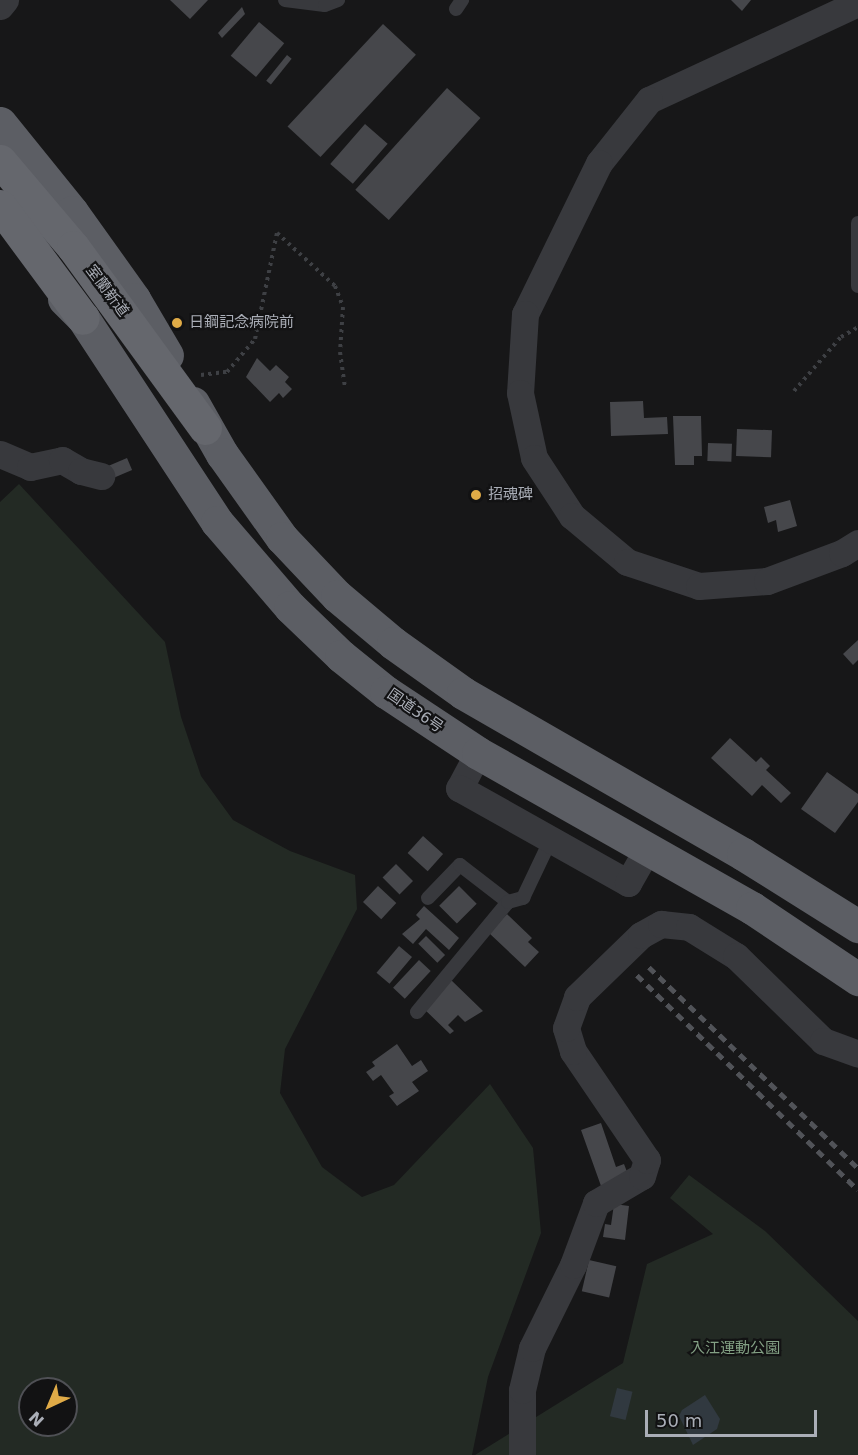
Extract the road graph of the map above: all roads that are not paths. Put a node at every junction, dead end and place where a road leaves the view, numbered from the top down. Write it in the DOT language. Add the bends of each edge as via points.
graph roads {
  1 [pos="5,0"];
  2 [pos="285,0"];
  3 [pos="338,0"];
  4 [pos="858,3"];
  5 [pos="0,6"];
  6 [pos="0,123"];
  7 [pos="0,161"];
  8 [pos="0,206"];
  9 [pos="858,223"];
  10 [pos="0,233"];
  11 [pos="858,286"];
  12 [pos="83,318"];
  13 [pos="205,428"];
  14 [pos="0,454"];
  15 [pos="101,476"];
  16 [pos="858,543"];
  17 [pos="478,753"];
  18 [pos="551,839"];
  19 [pos="648,848"];
  20 [pos="428,898"];
  21 [pos="508,902"];
  22 [pos="858,926"];
  23 [pos="858,979"];
  24 [pos="417,1012"];
  25 [pos="858,1054"];
  26 [pos="522,1455"];
  1 -- 5 [label="street"];
  2 -- 3 [label="lane" via="325,4"];
  4 -- 16 [label="street" via="649,100 599,163 525,314 520,393 534,458 572,516 627,562 699,586 767,581 842,553"];
  6 -- 13 [label="highway" via="134,299"];
  7 -- 13 [label="highway, 室蘭新道" via="80,256"];
  8 -- 12 [label="highway"];
  9 -- 11 [label="lane"];
  10 -- 12 [label="highway, 国道36号"];
  12 -- 17 [label="highway, 国道36号" via="166,448 262,576 341,656 395,698"];
  13 -- 22 [label="highway" via="282,538 337,596 393,643 463,693 743,854"];
  14 -- 15 [label="street" via="30,467 62,460"];
  17 -- 18 [label="street" via="459,788"];
  17 -- 19 [label="highway, 国道36号"];
  18 -- 19 [label="street" via="628,883"];
  18 -- 21 [label="lane" via="523,898"];
  19 -- 23 [label="highway, 国道36号" via="752,908"];
  20 -- 21 [label="lane" via="460,865"];
  21 -- 24 [label="lane"];
  25 -- 26 [label="street" via="823,1041 736,956 689,927 662,924 641,935 577,997 566,1028 573,1051 647,1160 642,1176 596,1203 573,1265 532,1348 522,1390"];
}
